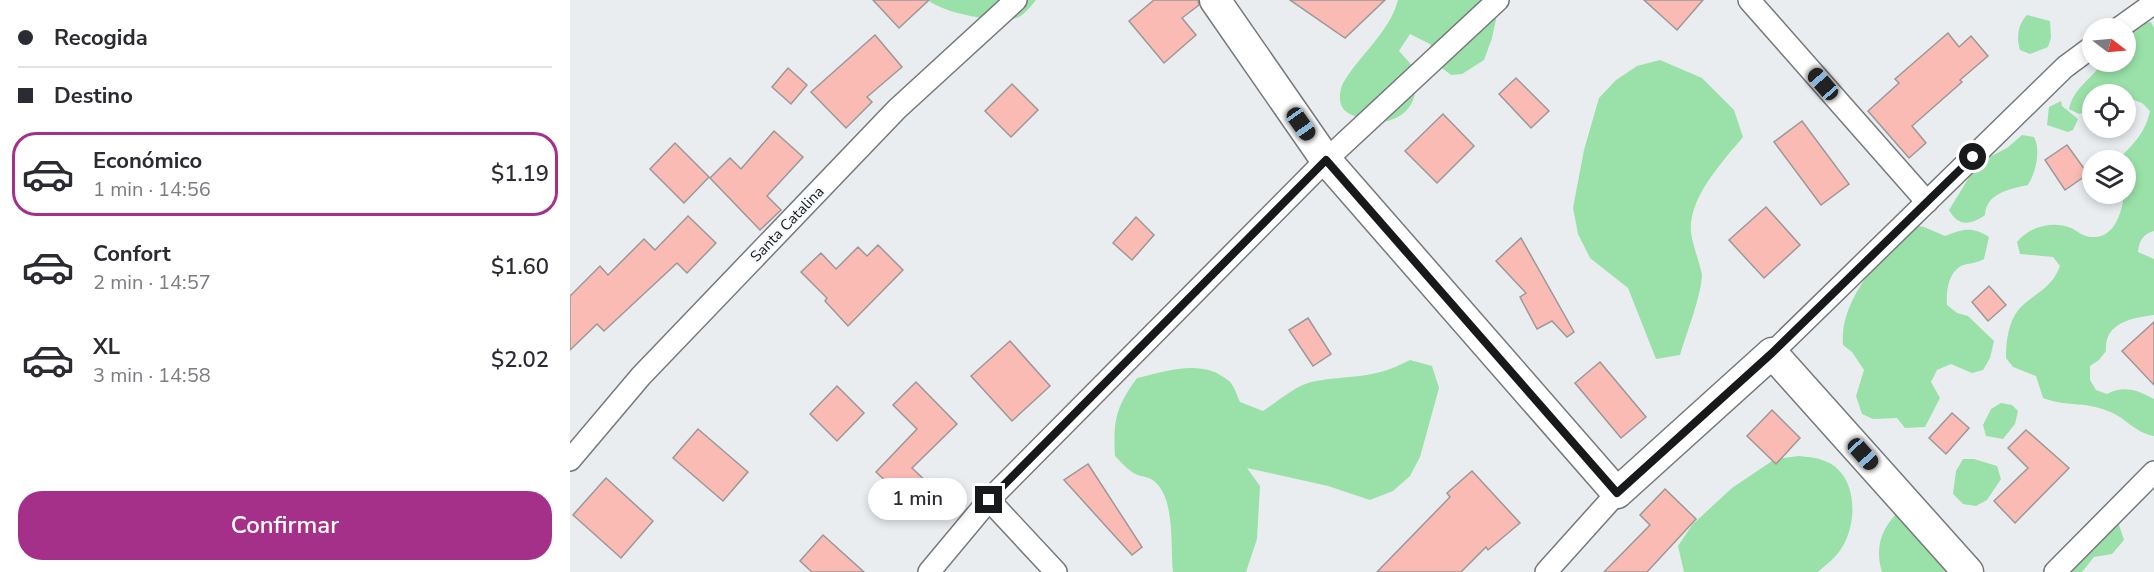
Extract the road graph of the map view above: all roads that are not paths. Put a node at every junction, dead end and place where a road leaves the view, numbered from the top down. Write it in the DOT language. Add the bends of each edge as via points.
graph roads {
  1 [pos="1017,0"];
  2 [pos="1215,0"];
  3 [pos="1498,0"];
  4 [pos="1749,0"];
  5 [pos="2154,3"];
  6 [pos="2133,18"];
  7 [pos="2082,54"];
  8 [pos="1326,160"];
  9 [pos="1927,202"];
  10 [pos="1772,353"];
  11 [pos="573,451"];
  12 [pos="2154,472"];
  13 [pos="1617,493"];
  14 [pos="989,500"];
  15 [pos="929,572"];
  16 [pos="1056,572"];
  17 [pos="1546,572"];
  18 [pos="1968,572"];
  19 [pos="2055,572"];
  1 -- 11 [label="street, Santa Catalina" via="897,109"];
  2 -- 8 [label="street"];
  3 -- 8 [label="street"];
  4 -- 9 [label="street"];
  5 -- 6 [label="street"];
  7 -- 9 [label="street"];
  8 -- 13 [label="street"];
  8 -- 14 [label="street"];
  9 -- 10 [label="street"];
  10 -- 13 [label="street"];
  10 -- 18 [label="street"];
  12 -- 19 [label="street"];
  13 -- 17 [label="street"];
  14 -- 15 [label="street"];
  14 -- 16 [label="street"];
}
